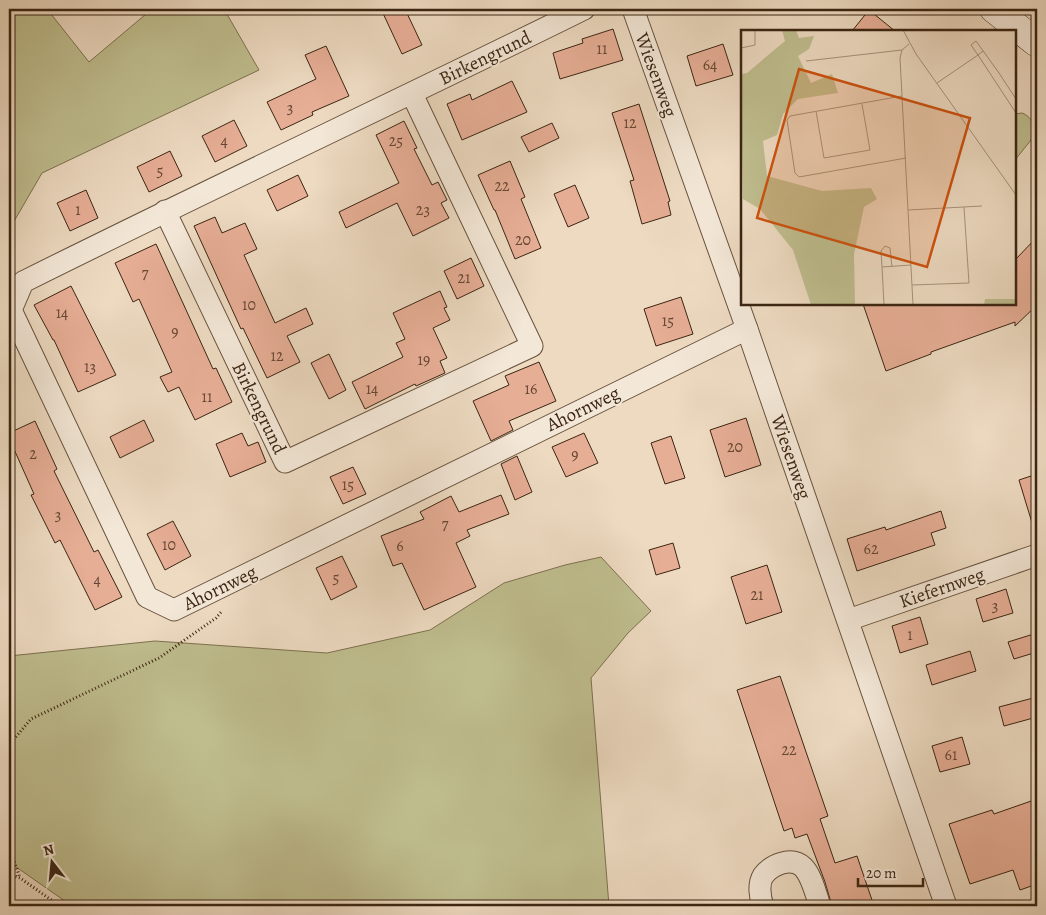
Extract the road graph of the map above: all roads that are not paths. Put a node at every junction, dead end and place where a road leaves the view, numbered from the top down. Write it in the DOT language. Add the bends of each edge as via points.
graph roads {
  1 [pos="584,9"];
  2 [pos="633,9"];
  3 [pos="994,9"];
  4 [pos="1037,43"];
  5 [pos="412,94"];
  6 [pos="165,211"];
  7 [pos="746,329"];
  8 [pos="1037,555"];
  9 [pos="848,620"];
  10 [pos="763,906"];
  11 [pos="820,906"];
  12 [pos="946,906"];
  1 -- 5 [label="street, Birkengrund"];
  2 -- 7 [label="street, Wiesenweg"];
  3 -- 4 [label="main road"];
  5 -- 6 [label="street, Birkengrund"];
  5 -- 6 [label="street, Birkengrund" via="532,346 285,462"];
  6 -- 7 [label="street, Ahornweg" via="23,282 11,310 146,597 174,610"];
  7 -- 9 [label="street, Wiesenweg"];
  8 -- 9 [label="street, Kiefernweg"];
  9 -- 12 [label="street, Wiesenweg"];
  10 -- 11 [label="street" via="760,897 762,878 774,866 789,861 803,867"];
}
